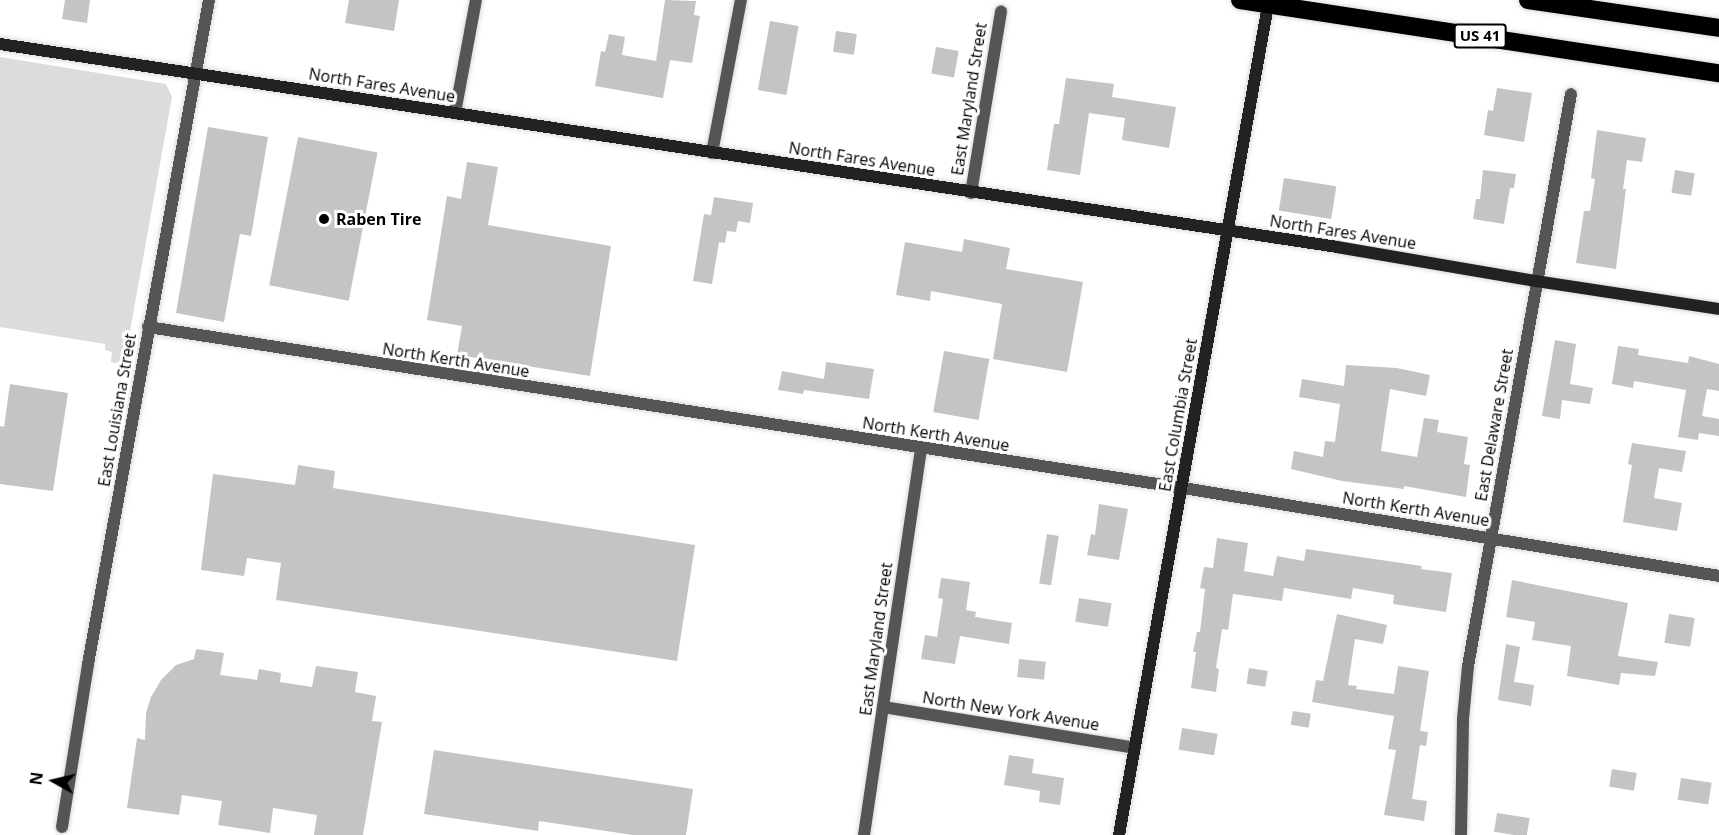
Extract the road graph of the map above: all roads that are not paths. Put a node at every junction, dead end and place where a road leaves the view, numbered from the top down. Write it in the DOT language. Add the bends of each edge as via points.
graph roads {
  1 [pos="209,0"];
  2 [pos="476,0"];
  3 [pos="741,0"];
  4 [pos="1240,0"];
  5 [pos="1528,0"];
  6 [pos="1268,2"];
  7 [pos="1000,11"];
  8 [pos="1719,28"];
  9 [pos="0,44"];
  10 [pos="1719,72"];
  11 [pos="196,74"];
  12 [pos="1571,94"];
  13 [pos="455,114"];
  14 [pos="712,153"];
  15 [pos="971,193"];
  16 [pos="1226,230"];
  17 [pos="1536,281"];
  18 [pos="1719,309"];
  19 [pos="148,327"];
  20 [pos="921,448"];
  21 [pos="1183,488"];
  22 [pos="1491,538"];
  23 [pos="1719,576"];
  24 [pos="883,707"];
  25 [pos="1135,748"];
  26 [pos="62,827"];
  27 [pos="864,835"];
  28 [pos="1119,835"];
  29 [pos="1461,835"];
  1 -- 11 [label="street, East Louisiana Street"];
  2 -- 13 [label="street"];
  3 -- 14 [label="street"];
  4 -- 6 [label="highway, US 41"];
  5 -- 8 [label="highway"];
  6 -- 10 [label="highway, US 41"];
  6 -- 16 [label="street, East Columbia Street"];
  7 -- 15 [label="street, East Maryland Street"];
  9 -- 11 [label="street, North Fares Avenue"];
  11 -- 13 [label="street, North Fares Avenue"];
  11 -- 19 [label="street, East Louisiana Street"];
  12 -- 17 [label="street, East Delaware Street"];
  13 -- 14 [label="street, North Fares Avenue"];
  14 -- 15 [label="street, North Fares Avenue"];
  15 -- 16 [label="street, North Fares Avenue"];
  16 -- 17 [label="street, North Fares Avenue"];
  16 -- 21 [label="street, East Columbia Street"];
  17 -- 18 [label="street, North Fares Avenue"];
  17 -- 22 [label="street, East Delaware Street"];
  19 -- 20 [label="street, North Kerth Avenue"];
  19 -- 26 [label="street, East Louisiana Street"];
  20 -- 21 [label="street, North Kerth Avenue"];
  20 -- 24 [label="street, East Maryland Street"];
  21 -- 22 [label="street, North Kerth Avenue"];
  21 -- 25 [label="street, East Columbia Street"];
  22 -- 23 [label="street, North Kerth Avenue"];
  22 -- 29 [label="street, East Delaware Street" via="1463,707"];
  24 -- 25 [label="street, North New York Avenue"];
  24 -- 27 [label="street, East Maryland Street"];
  25 -- 28 [label="street, East Columbia Street"];
}
